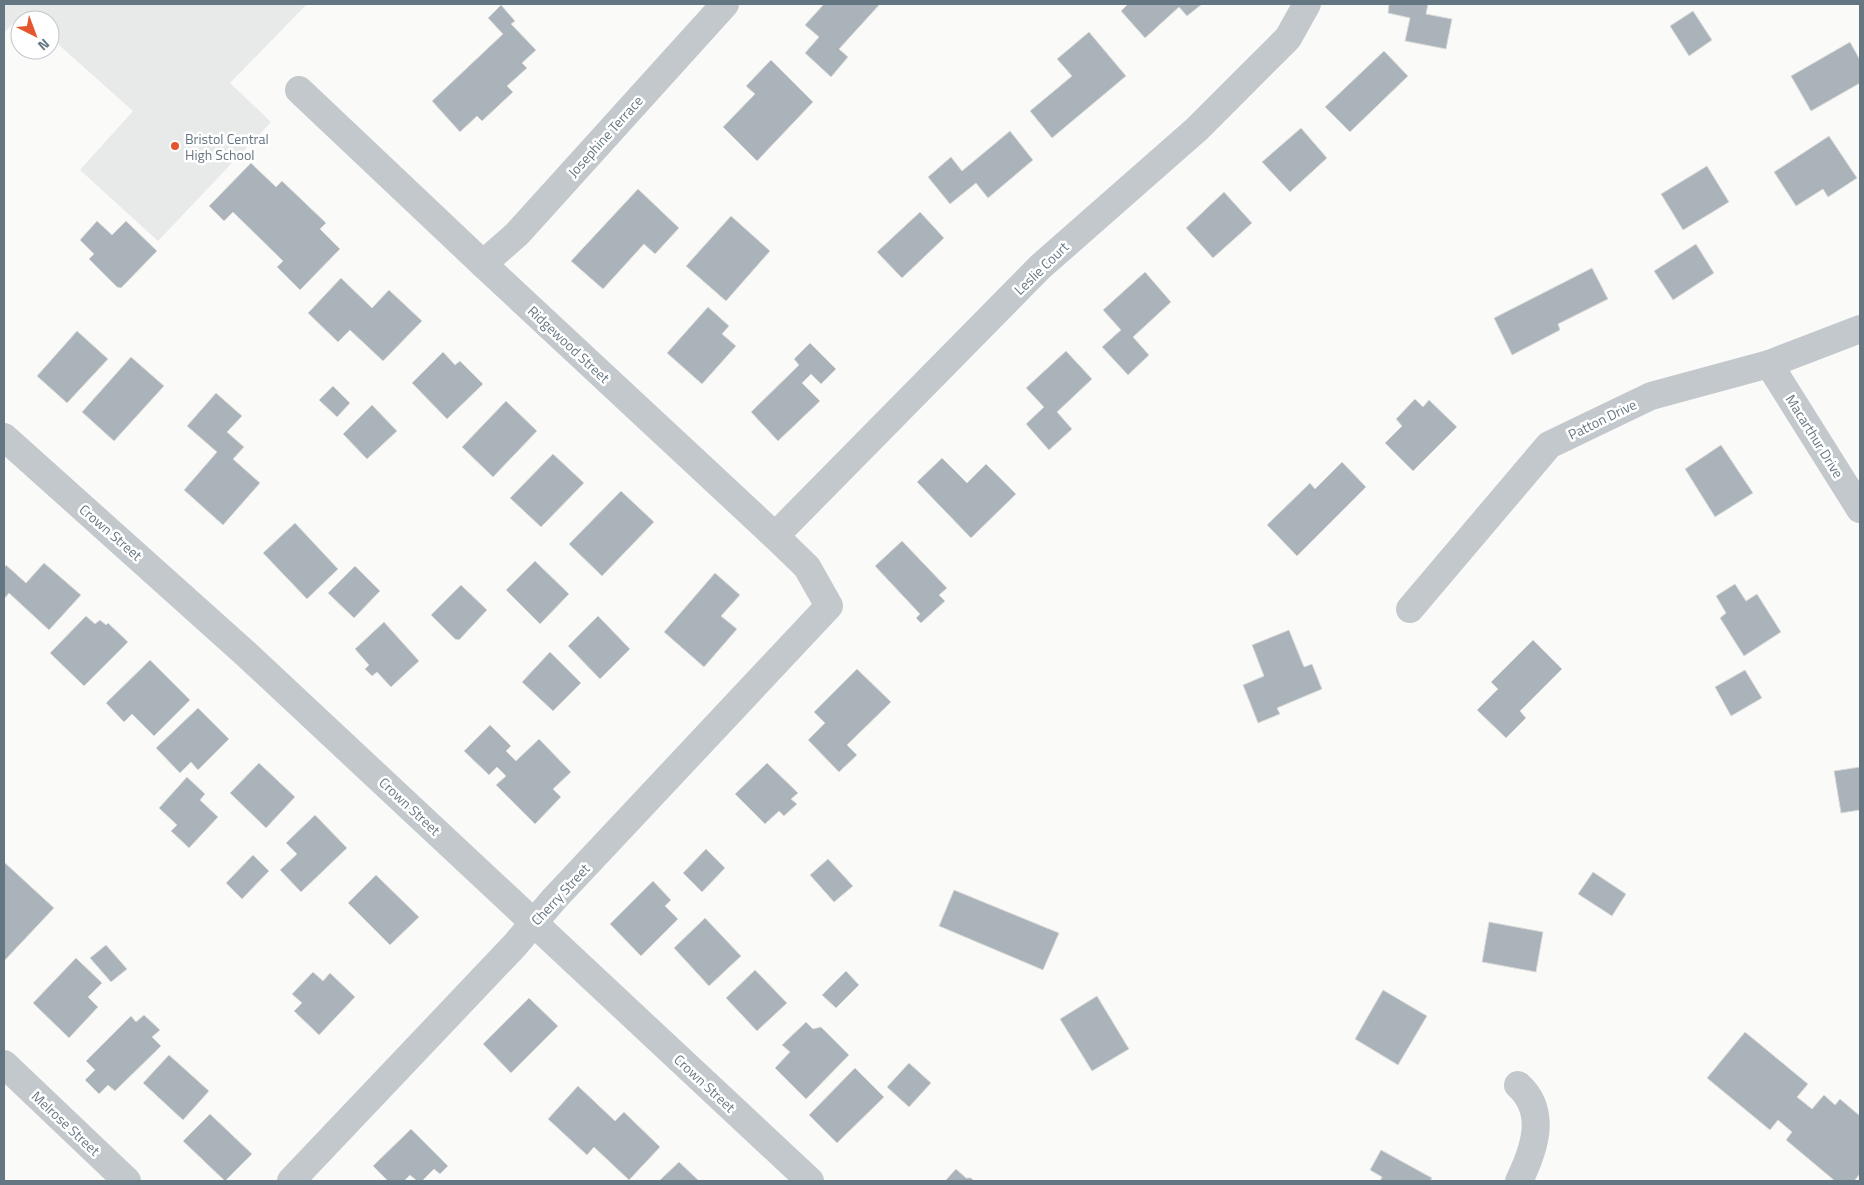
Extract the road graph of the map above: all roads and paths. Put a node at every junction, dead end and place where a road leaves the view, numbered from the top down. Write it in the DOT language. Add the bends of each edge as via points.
graph roads {
  1 [pos="724,4"];
  2 [pos="1307,4"];
  3 [pos="299,90"];
  4 [pos="483,264"];
  5 [pos="1860,329"];
  6 [pos="1769,364"];
  7 [pos="4,438"];
  8 [pos="1860,508"];
  9 [pos="776,536"];
  10 [pos="829,606"];
  11 [pos="1410,609"];
  12 [pos="534,922"];
  13 [pos="4,1064"];
  14 [pos="1518,1085"];
  15 [pos="127,1181"];
  16 [pos="291,1181"];
  17 [pos="810,1181"];
  18 [pos="1519,1181"];
  1 -- 4 [label="street, Josephine Terrace" via="516,234"];
  2 -- 9 [label="street, Leslie Court" via="1288,38 1196,129 1040,267"];
  3 -- 4 [label="street, Ridgewood Street"];
  4 -- 9 [label="street, Ridgewood Street"];
  5 -- 6 [label="street, Patton Drive"];
  6 -- 8 [label="street, Macarthur Drive"];
  6 -- 11 [label="street, Patton Drive" via="1651,396 1549,445"];
  7 -- 12 [label="street, Crown Street" via="252,659"];
  9 -- 10 [label="street, Ridgewood Street" via="807,567"];
  10 -- 12 [label="street, Cherry Street"];
  12 -- 16 [label="street, Cherry Street"];
  12 -- 17 [label="street, Crown Street"];
  13 -- 15 [label="street, Melrose Street"];
  14 -- 18 [label="street" via="1527,1093 1537,1132 1531,1156"];
}
